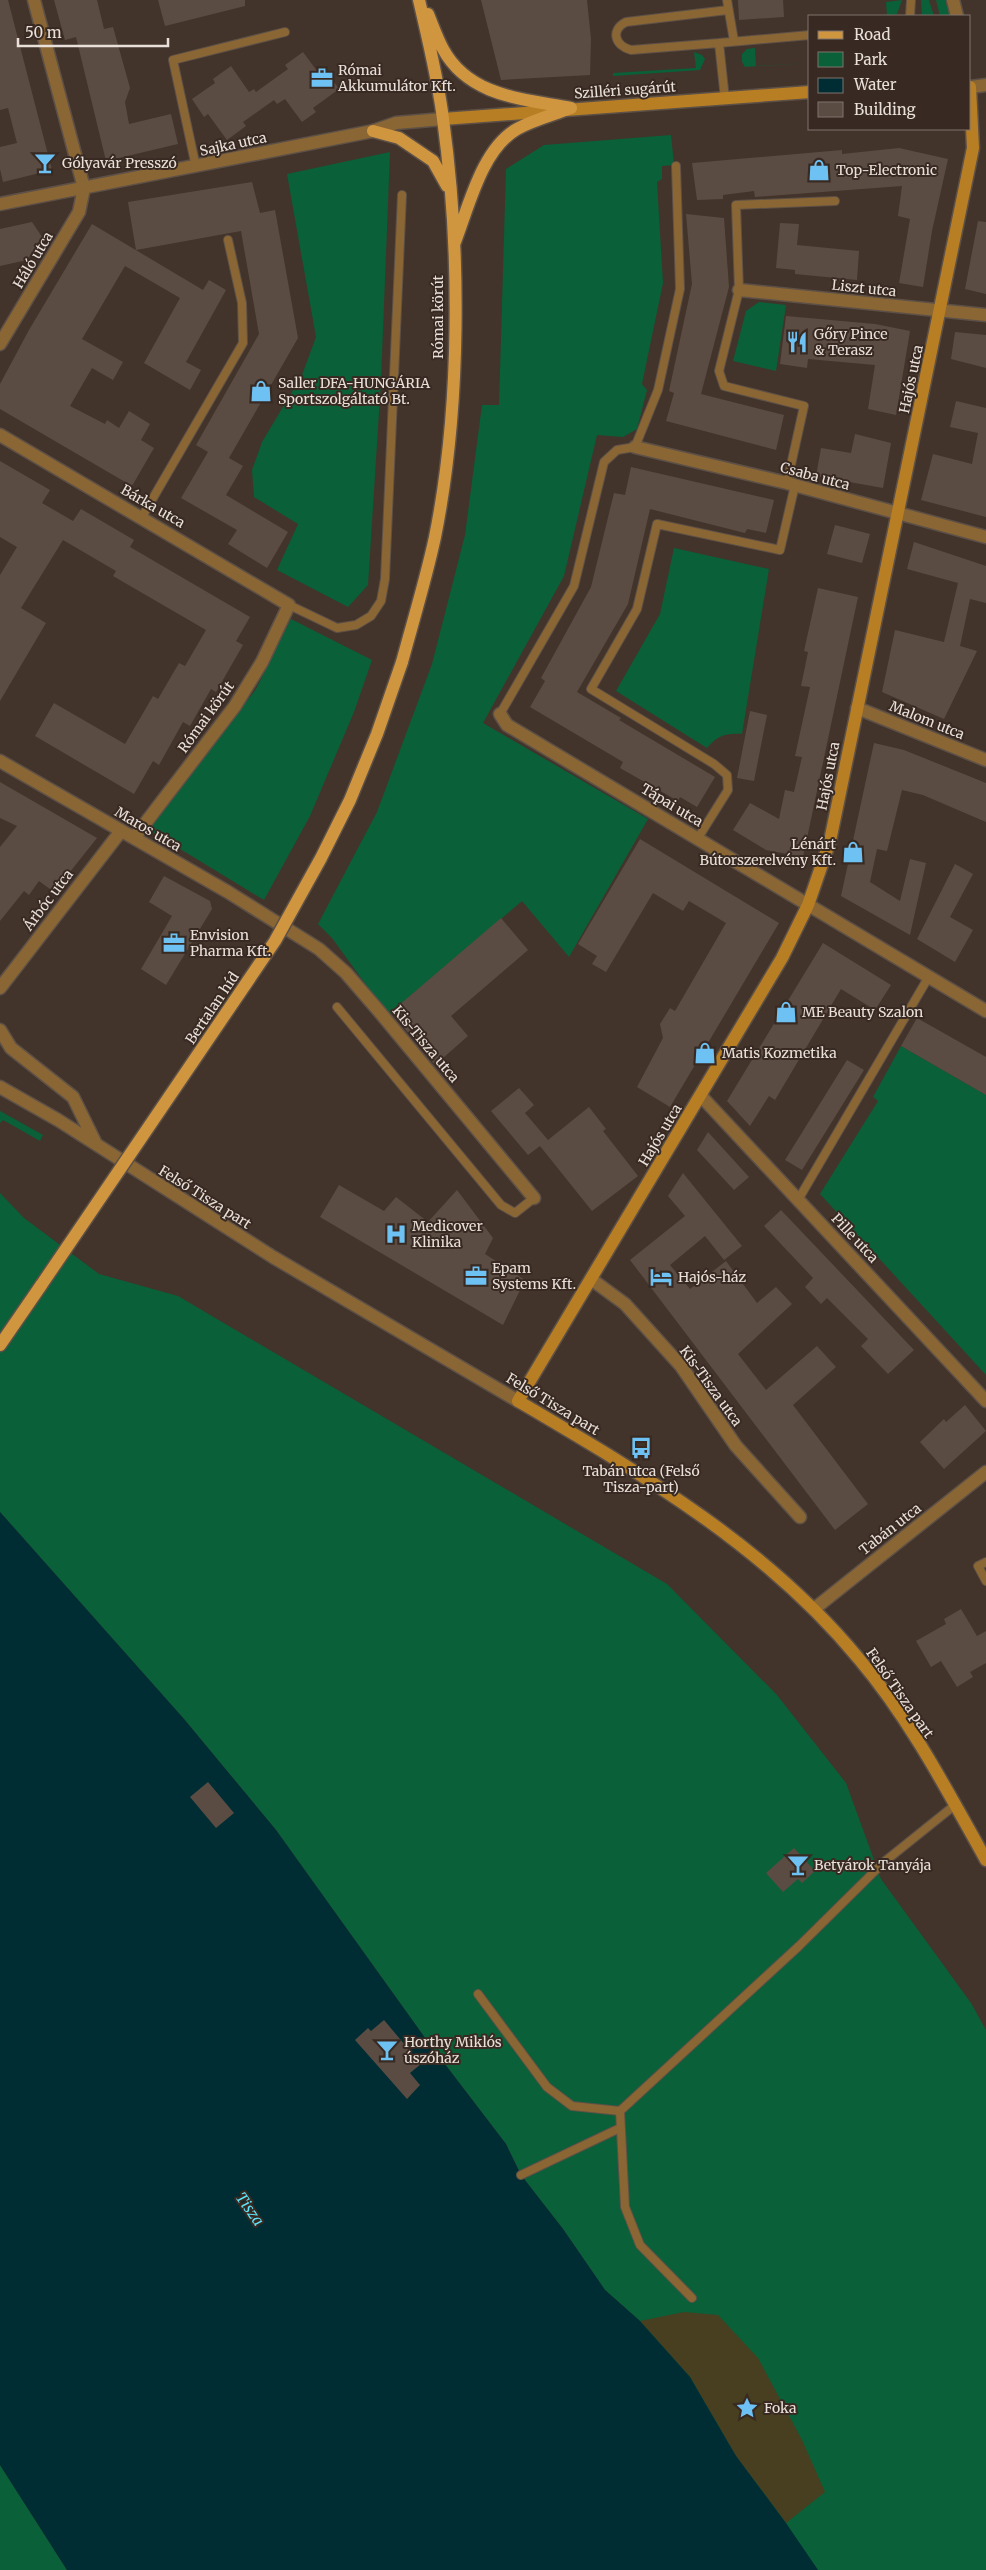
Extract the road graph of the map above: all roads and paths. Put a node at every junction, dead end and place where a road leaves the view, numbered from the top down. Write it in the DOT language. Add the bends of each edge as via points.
graph roads {
  1 [pos="34,0"];
  2 [pos="420,0"];
  3 [pos="727,0"];
  4 [pos="911,0"];
  5 [pos="953,0"];
  6 [pos="728,10"];
  7 [pos="910,15"];
  8 [pos="957,15"];
  9 [pos="285,32"];
  10 [pos="808,35"];
  11 [pos="734,41"];
  12 [pos="719,43"];
  13 [pos="971,84"];
  14 [pos="986,85"];
  15 [pos="808,92"];
  16 [pos="725,99"];
  17 [pos="971,105"];
  18 [pos="571,108"];
  19 [pos="443,119"];
  20 [pos="373,131"];
  21 [pos="676,166"];
  22 [pos="196,167"];
  23 [pos="84,188"];
  24 [pos="450,193"];
  25 [pos="402,195"];
  26 [pos="835,201"];
  27 [pos="0,204"];
  28 [pos="228,240"];
  29 [pos="453,246"];
  30 [pos="739,290"];
  31 [pos="941,311"];
  32 [pos="986,315"];
  33 [pos="0,344"];
  34 [pos="0,435"];
  35 [pos="635,447"];
  36 [pos="791,484"];
  37 [pos="897,514"];
  38 [pos="142,517"];
  39 [pos="986,537"];
  40 [pos="289,605"];
  41 [pos="402,662"];
  42 [pos="857,708"];
  43 [pos="500,714"];
  44 [pos="986,760"];
  45 [pos="0,761"];
  46 [pos="121,831"];
  47 [pos="134,838"];
  48 [pos="698,838"];
  49 [pos="808,905"];
  50 [pos="280,924"];
  51 [pos="928,978"];
  52 [pos="0,988"];
  53 [pos="337,1007"];
  54 [pos="986,1011"];
  55 [pos="0,1030"];
  56 [pos="0,1087"];
  57 [pos="701,1096"];
  58 [pos="96,1144"];
  59 [pos="534,1198"];
  60 [pos="798,1200"];
  61 [pos="591,1279"];
  62 [pos="0,1345"];
  63 [pos="518,1400"];
  64 [pos="986,1401"];
  65 [pos="986,1472"];
  66 [pos="800,1517"];
  67 [pos="986,1562"];
  68 [pos="986,1581"];
  69 [pos="814,1610"];
  70 [pos="955,1805"];
  71 [pos="986,1860"];
  72 [pos="478,1994"];
  73 [pos="620,2111"];
  74 [pos="620,2128"];
  75 [pos="521,2175"];
  76 [pos="692,2298"];
  1 -- 23 [label="street"];
  2 -- 18 [label="main road" via="444,51 460,70 485,90 505,97"];
  2 -- 19 [label="main road, Római körút"];
  3 -- 6 [label="lane"];
  4 -- 7 [label="lane"];
  5 -- 8 [label="street"];
  6 -- 11 [label="lane"];
  6 -- 12 [label="lane" via="636,20 619,26 616,31 616,40 622,48 631,50"];
  9 -- 22 [label="lane" via="173,60"];
  10 -- 11 [label="lane"];
  11 -- 12 [label="lane"];
  12 -- 16 [label="lane"];
  13 -- 14 [label="street"];
  15 -- 16 [label="main road, Szilléri sugárút"];
  16 -- 18 [label="main road, Szilléri sugárút"];
  17 -- 31 [label="main road, Hajós utca" via="973,148"];
  18 -- 19 [label="main road, Szilléri sugárút"];
  18 -- 29 [label="main road" via="517,130 496,146"];
  19 -- 20 [label="street, Sajka utca" via="396,123"];
  19 -- 24 [label="main road, Római körút"];
  20 -- 22 [label="street, Sajka utca"];
  20 -- 24 [label="main road" via="399,138 433,161"];
  21 -- 35 [label="lane" via="680,289 658,390"];
  22 -- 23 [label="street, Sajka utca"];
  23 -- 27 [label="street, Sajka utca"];
  23 -- 33 [label="street, Háló utca" via="79,212"];
  24 -- 29 [label="main road, Római körút"];
  25 -- 40 [label="lane" via="385,579 381,601 371,616 356,625 337,628"];
  26 -- 30 [label="lane" via="736,204"];
  28 -- 38 [label="lane" via="242,303 243,343"];
  29 -- 41 [label="main road, Római körút" via="455,333 450,435 435,537"];
  30 -- 31 [label="street, Liszt utca"];
  30 -- 36 [label="lane" via="719,371 724,386 804,406"];
  31 -- 32 [label="street, Liszt utca"];
  31 -- 37 [label="main road, Hajós utca"];
  34 -- 38 [label="street, Bárka utca"];
  35 -- 36 [label="street, Csaba utca"];
  35 -- 43 [label="lane" via="617,450 604,462 574,586"];
  36 -- 37 [label="street, Csaba utca"];
  36 -- 48 [label="lane" via="780,550 656,524 637,609 591,689 727,775 728,790"];
  37 -- 39 [label="street, Csaba utca"];
  37 -- 42 [label="main road, Hajós utca"];
  38 -- 40 [label="street, Bárka utca"];
  40 -- 47 [label="street, Római körút" via="262,662 236,706"];
  41 -- 62 [label="main road, Bertalan híd, bridge" via="350,800 275,941"];
  42 -- 44 [label="street, Malom utca"];
  42 -- 49 [label="main road, Hajós utca" via="830,841"];
  43 -- 48 [label="street, Tápai utca" via="507,725"];
  45 -- 46 [label="street, Maros utca"];
  46 -- 47 [label="street, Maros utca"];
  46 -- 52 [label="street, Árbóc utca"];
  47 -- 50 [label="street, Maros utca"];
  48 -- 49 [label="street, Tápai utca"];
  49 -- 51 [label="street, Tápai utca"];
  49 -- 57 [label="main road, Hajós utca" via="782,958"];
  50 -- 59 [label="street, Kis-Tisza utca" via="319,948 346,973"];
  51 -- 54 [label="street, Tápai utca"];
  51 -- 60 [label="lane"];
  53 -- 59 [label="lane" via="501,1205 515,1213"];
  55 -- 58 [label="street" via="11,1048 73,1098"];
  56 -- 58 [label="street, Felső Tisza part"];
  57 -- 60 [label="street, Pille utca"];
  57 -- 61 [label="main road, Hajós utca"];
  58 -- 63 [label="street, Felső Tisza part" via="273,1257"];
  60 -- 64 [label="street, Pille utca"];
  61 -- 63 [label="main road, Hajós utca"];
  61 -- 66 [label="street, Kis-Tisza utca" via="625,1304 681,1366 736,1446"];
  63 -- 69 [label="main road, Felső Tisza part" via="696,1511 779,1575"];
  65 -- 69 [label="street, Tabán utca"];
  67 -- 68 [label="lane" via="978,1566"];
  69 -- 70 [label="main road, Felső Tisza part" via="859,1658 884,1692"];
  70 -- 71 [label="main road, Felső Tisza part"];
  70 -- 73 [label="lane" via="884,1862 799,1946"];
  72 -- 73 [label="lane" via="548,2087 572,2106"];
  73 -- 74 [label="lane"];
  74 -- 75 [label="lane"];
  74 -- 76 [label="lane" via="625,2206 640,2245"];
}
